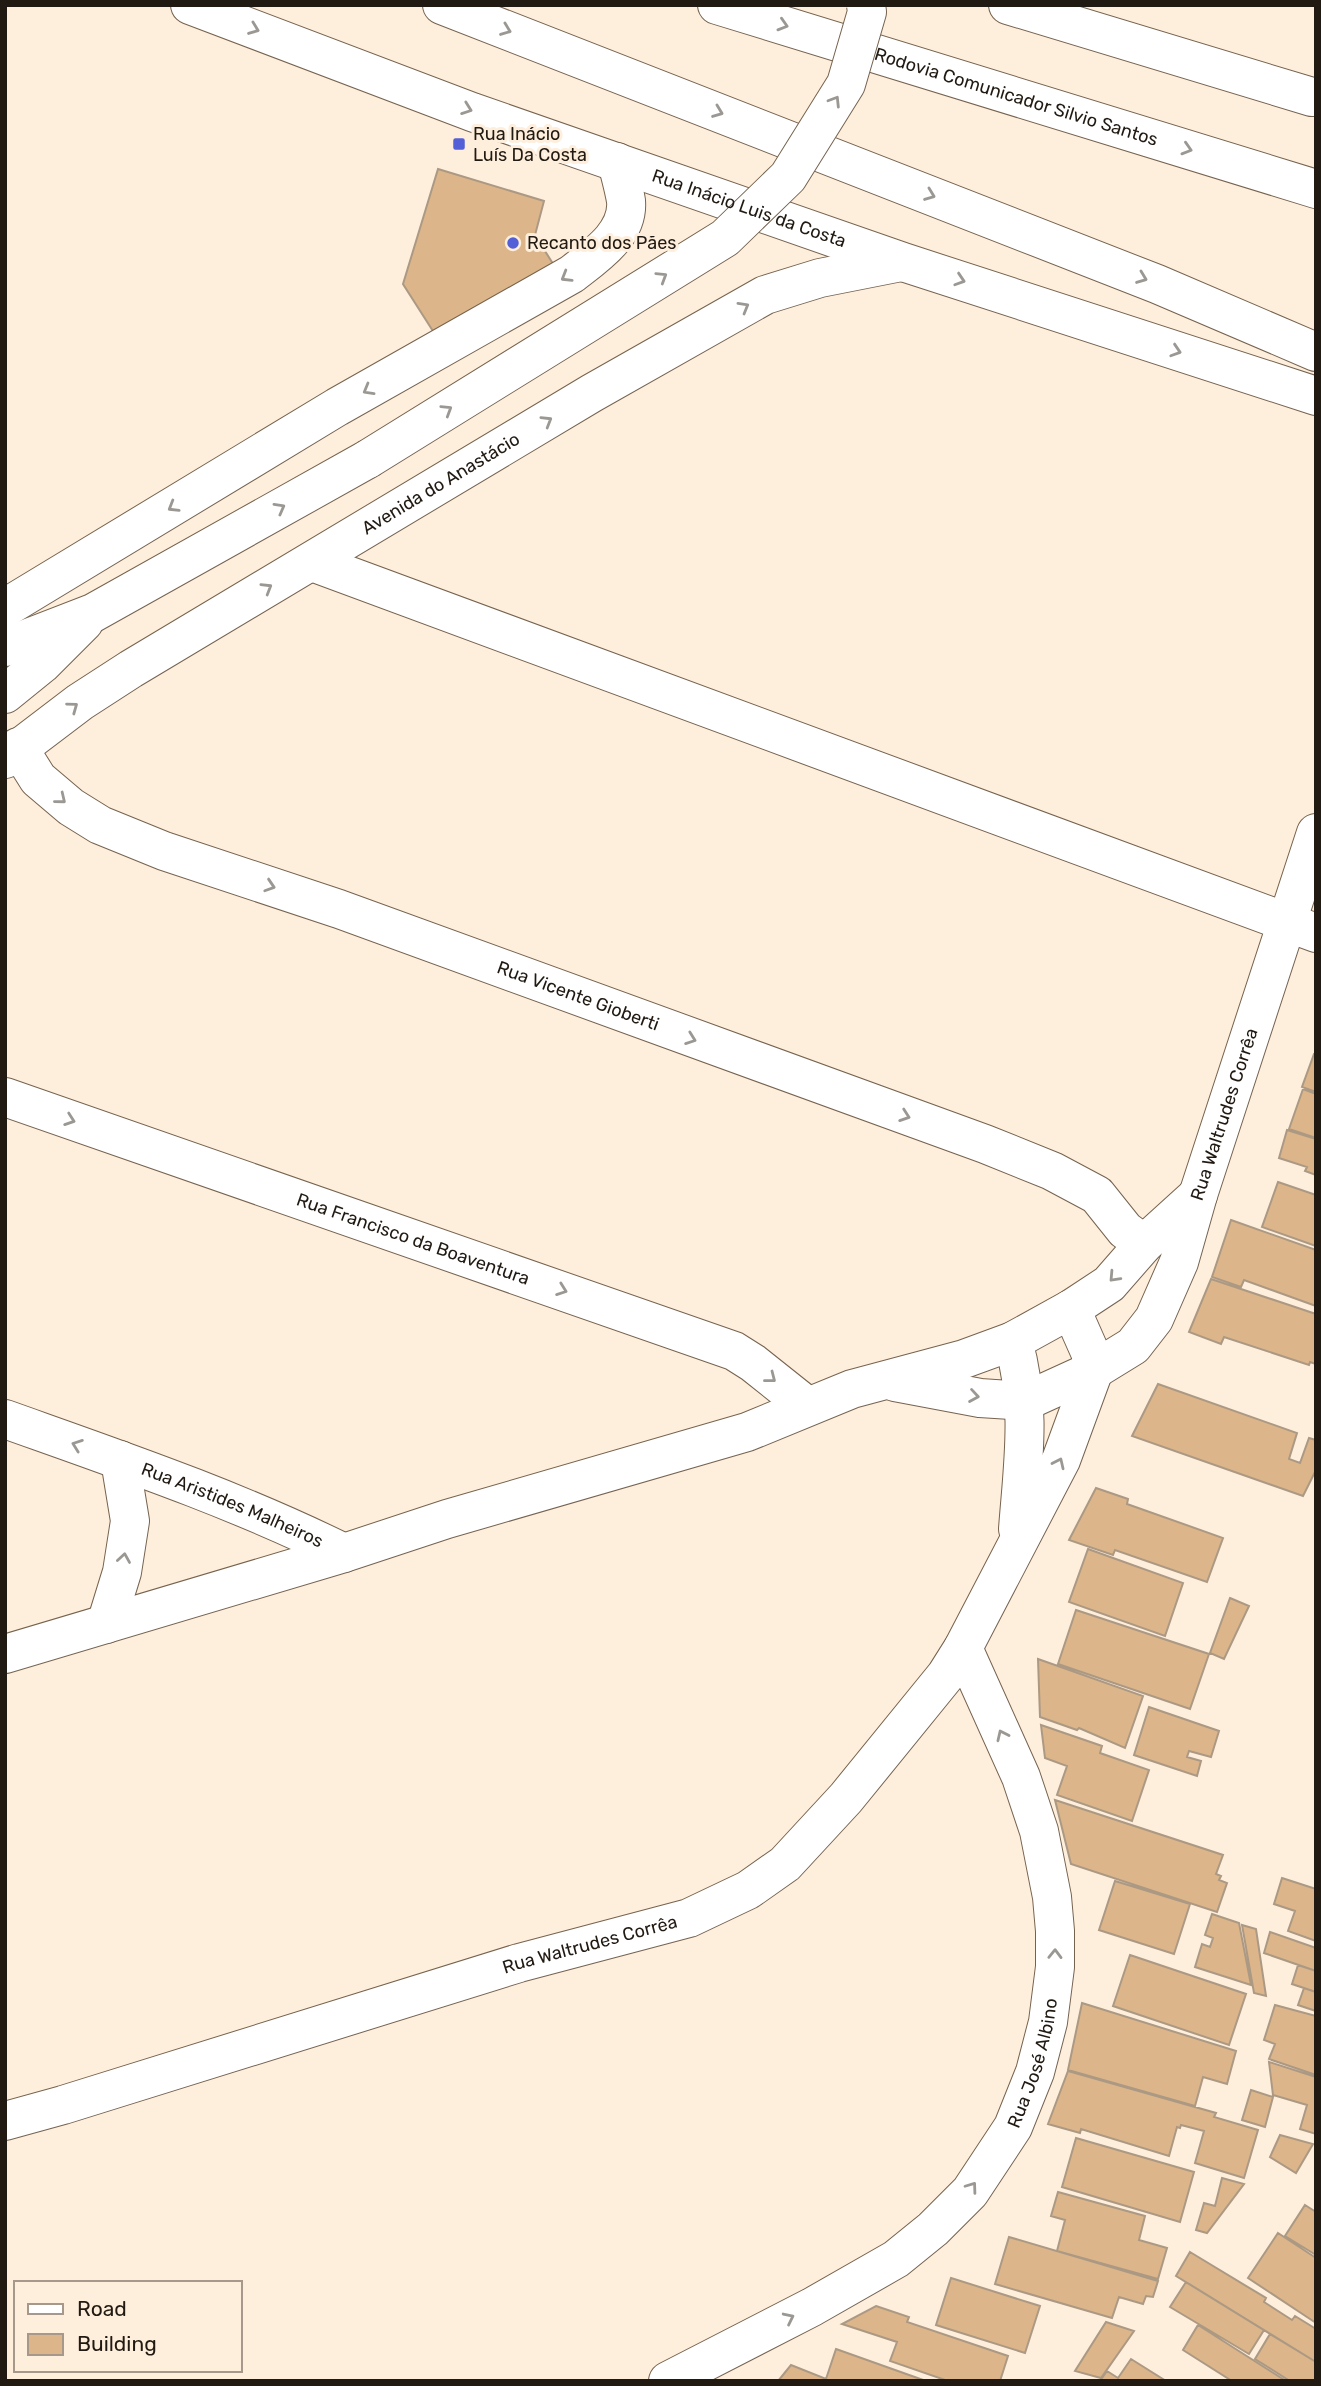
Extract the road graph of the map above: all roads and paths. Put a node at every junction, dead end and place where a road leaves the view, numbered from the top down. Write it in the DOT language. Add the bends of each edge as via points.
graph roads {
  1 [pos="190,5"];
  2 [pos="442,5"];
  3 [pos="717,5"];
  4 [pos="866,5"];
  5 [pos="1008,5"];
  6 [pos="1072,5"];
  7 [pos="1314,97"];
  8 [pos="617,162"];
  9 [pos="1316,188"];
  10 [pos="903,262"];
  11 [pos="1316,352"];
  12 [pos="1316,396"];
  13 [pos="312,562"];
  14 [pos="5,608"];
  15 [pos="93,613"];
  16 [pos="5,647"];
  17 [pos="5,694"];
  18 [pos="12,753"];
  19 [pos="1316,834"];
  20 [pos="1300,928"];
  21 [pos="5,1097"];
  22 [pos="1198,1195"];
  23 [pos="1143,1244"];
  24 [pos="1071,1309"];
  25 [pos="1013,1341"];
  26 [pos="1094,1370"];
  27 [pos="883,1380"];
  28 [pos="1026,1401"];
  29 [pos="807,1406"];
  30 [pos="5,1419"];
  31 [pos="120,1460"];
  32 [pos="1016,1545"];
  33 [pos="344,1553"];
  34 [pos="106,1623"];
  35 [pos="963,1648"];
  36 [pos="5,1654"];
  37 [pos="5,2121"];
  38 [pos="726,2366"];
  39 [pos="668,2381"];
  1 -- 8 [label="main road, Rua Inácio Luis da Costa, one-way"];
  2 -- 11 [label="main road, one-way" via="1144,279"];
  3 -- 9 [label="main road, Rodovia Comunicador Silvio Santos, one-way"];
  15 -- 4 [label="main road, one-way, bridge" via="368,459 725,238 788,177 846,84"];
  5 -- 7 [label="main road"];
  6 -- 7 [label="main road"];
  8 -- 10 [label="main road, Rua Inácio Luis da Costa"];
  8 -- 14 [label="main road, one-way" via="626,204 621,227 572,274 337,407"];
  10 -- 12 [label="main road, Rua Inácio Luis da Costa, one-way"];
  13 -- 10 [label="main road, Avenida do Anastácio, one-way" via="765,295 820,278"];
  18 -- 13 [label="main road, Avenida do Anastácio, one-way" via="131,669"];
  13 -- 20 [label="main road"];
  15 -- 16 [label="main road"];
  15 -- 17 [label="main road"];
  18 -- 23 [label="main road, Rua Vicente Gioberti, one-way" via="45,786 100,825 985,1144 1097,1195 1125,1230"];
  19 -- 20 [label="main road, Rua Waltrudes Corrêa"];
  20 -- 22 [label="main road, Rua Waltrudes Corrêa"];
  21 -- 29 [label="main road, Rua Francisco da Boaventura, one-way" via="734,1352"];
  22 -- 23 [label="main road"];
  22 -- 26 [label="main road, Rua Waltrudes Corrêa" via="1179,1262 1154,1319 1133,1346"];
  23 -- 24 [label="main road, one-way" via="1109,1284"];
  24 -- 25 [label="main road"];
  24 -- 26 [label="main road"];
  25 -- 27 [label="main road"];
  25 -- 28 [label="main road"];
  26 -- 28 [label="main road, Rua Waltrudes Corrêa"];
  32 -- 26 [label="main road, Rua Waltrudes Corrêa, one-way" via="1061,1460"];
  27 -- 28 [label="main road, Rua Waltrudes Corrêa, one-way" via="980,1398"];
  27 -- 29 [label="main road"];
  28 -- 32 [label="main road, Rua Waltrudes Corrêa"];
  29 -- 33 [label="main road" via="747,1432"];
  31 -- 30 [label="main road, Rua Aristides Malheiros, one-way"];
  31 -- 33 [label="main road, Rua Aristides Malheiros" via="284,1523"];
  34 -- 31 [label="main road, Rua Aristides Malheiros, one-way" via="122,1572 130,1521"];
  32 -- 35 [label="main road, Rua Waltrudes Corrêa"];
  33 -- 34 [label="main road"];
  34 -- 36 [label="main road"];
  35 -- 37 [label="main road, Rua Waltrudes Corrêa" via="846,1798 785,1864 748,1889 688,1918 519,1963"];
  38 -- 35 [label="main road, Rua José Albino, one-way" via="933,2230 970,2192 1013,2127 1035,2072 1055,1967 1052,1897 1039,1831 1021,1777"];
  38 -- 39 [label="main road, Rua José Albino"];
}
